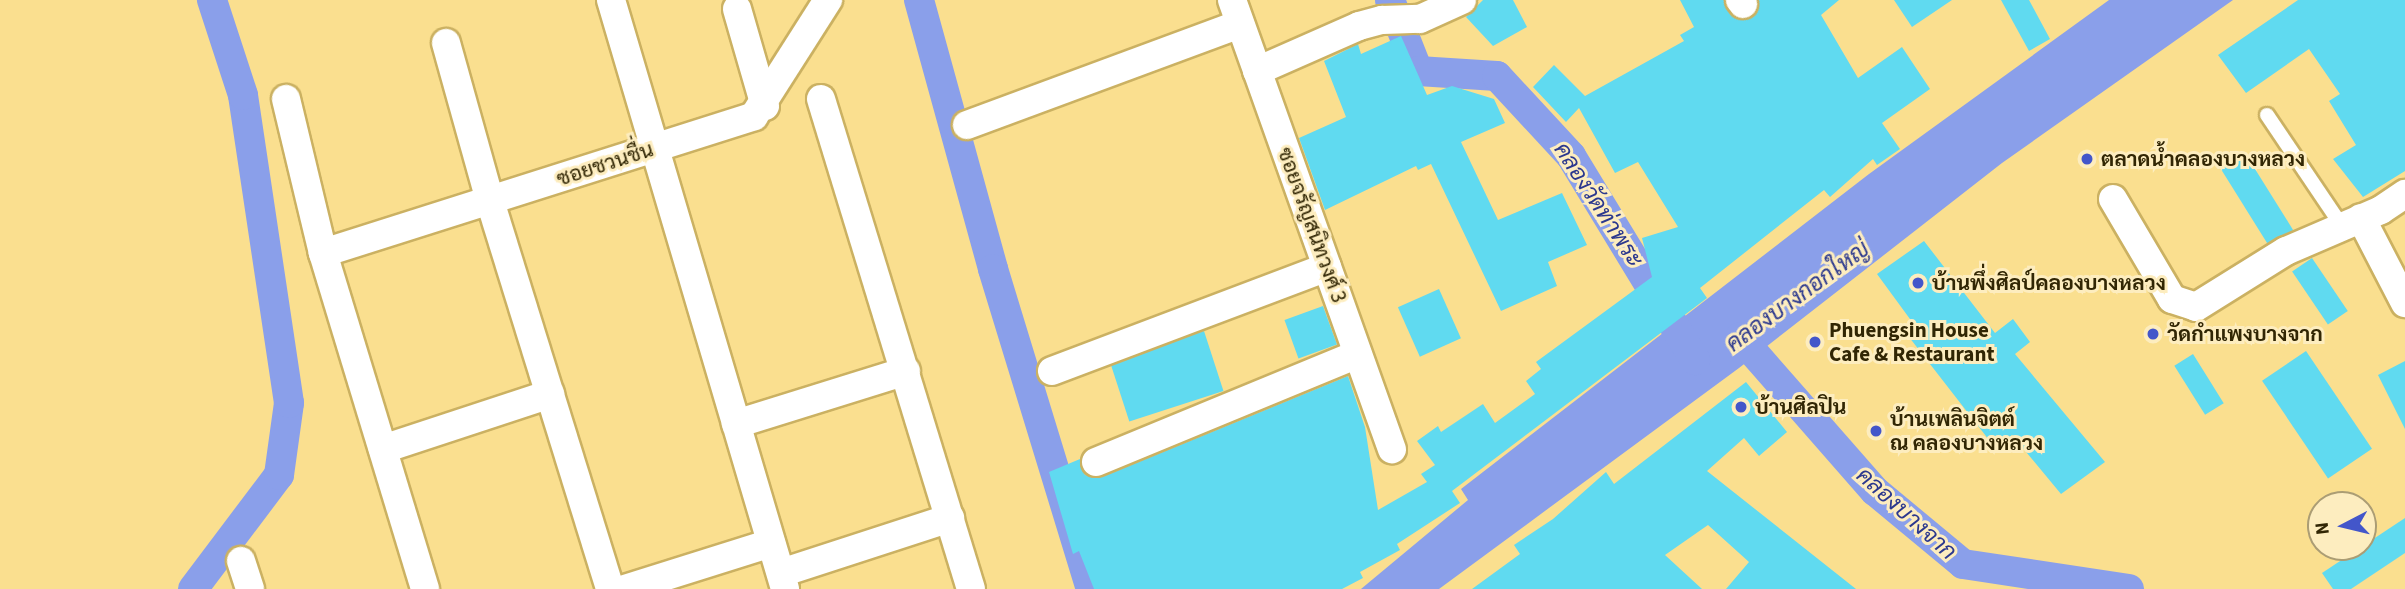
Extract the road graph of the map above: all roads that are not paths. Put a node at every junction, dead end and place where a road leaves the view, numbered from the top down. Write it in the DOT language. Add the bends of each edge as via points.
graph roads {
  1 [pos="611,0"];
  2 [pos="828,0"];
  3 [pos="1462,0"];
  4 [pos="737,9"];
  5 [pos="1236,12"];
  6 [pos="446,43"];
  7 [pos="1257,71"];
  8 [pos="286,99"];
  9 [pos="821,99"];
  10 [pos="765,106"];
  11 [pos="2267,115"];
  12 [pos="967,125"];
  13 [pos="654,148"];
  14 [pos="2405,194"];
  15 [pos="2113,199"];
  16 [pos="490,201"];
  17 [pos="2351,222"];
  18 [pos="323,253"];
  19 [pos="1327,267"];
  20 [pos="2405,303"];
  21 [pos="1358,354"];
  22 [pos="906,371"];
  23 [pos="1052,371"];
  24 [pos="550,394"];
  25 [pos="736,424"];
  26 [pos="383,449"];
  27 [pos="1392,449"];
  28 [pos="1096,461"];
  29 [pos="950,518"];
  30 [pos="771,543"];
  31 [pos="241,561"];
  32 [pos="783,581"];
  33 [pos="250,589"];
  34 [pos="425,589"];
  35 [pos="610,589"];
  36 [pos="625,589"];
  37 [pos="971,589"];
  1 -- 13 [label="street"];
  2 -- 10 [label="street, ซอยชวนชื่น"];
  3 -- 7 [label="street" via="1420,19 1359,26"];
  4 -- 10 [label="street"];
  5 -- 7 [label="street, ซอยจรัญสนิทวงศ์ 3"];
  5 -- 12 [label="street"];
  6 -- 16 [label="street"];
  7 -- 19 [label="street, ซอยจรัญสนิทวงศ์ 3"];
  8 -- 18 [label="street"];
  9 -- 22 [label="street"];
  10 -- 13 [label="street, ซอยชวนชื่น" via="738,124"];
  11 -- 17 [label="lane"];
  13 -- 16 [label="street, ซอยชวนชื่น"];
  13 -- 25 [label="street"];
  14 -- 17 [label="street"];
  15 -- 17 [label="street" via="2172,299 2183,306 2196,307 2286,251"];
  16 -- 18 [label="street, ซอยชวนชื่น"];
  16 -- 24 [label="street"];
  17 -- 20 [label="street"];
  18 -- 26 [label="street"];
  19 -- 21 [label="street, ซอยจรัญสนิทวงศ์ 3"];
  19 -- 23 [label="street"];
  21 -- 27 [label="street, ซอยจรัญสนิทวงศ์ 3"];
  21 -- 28 [label="street"];
  22 -- 25 [label="street"];
  22 -- 29 [label="street"];
  24 -- 26 [label="street"];
  24 -- 35 [label="street"];
  25 -- 30 [label="street"];
  26 -- 34 [label="street"];
  29 -- 32 [label="street"];
  29 -- 37 [label="street"];
  30 -- 32 [label="street"];
  30 -- 36 [label="street"];
  31 -- 33 [label="street"];
}
